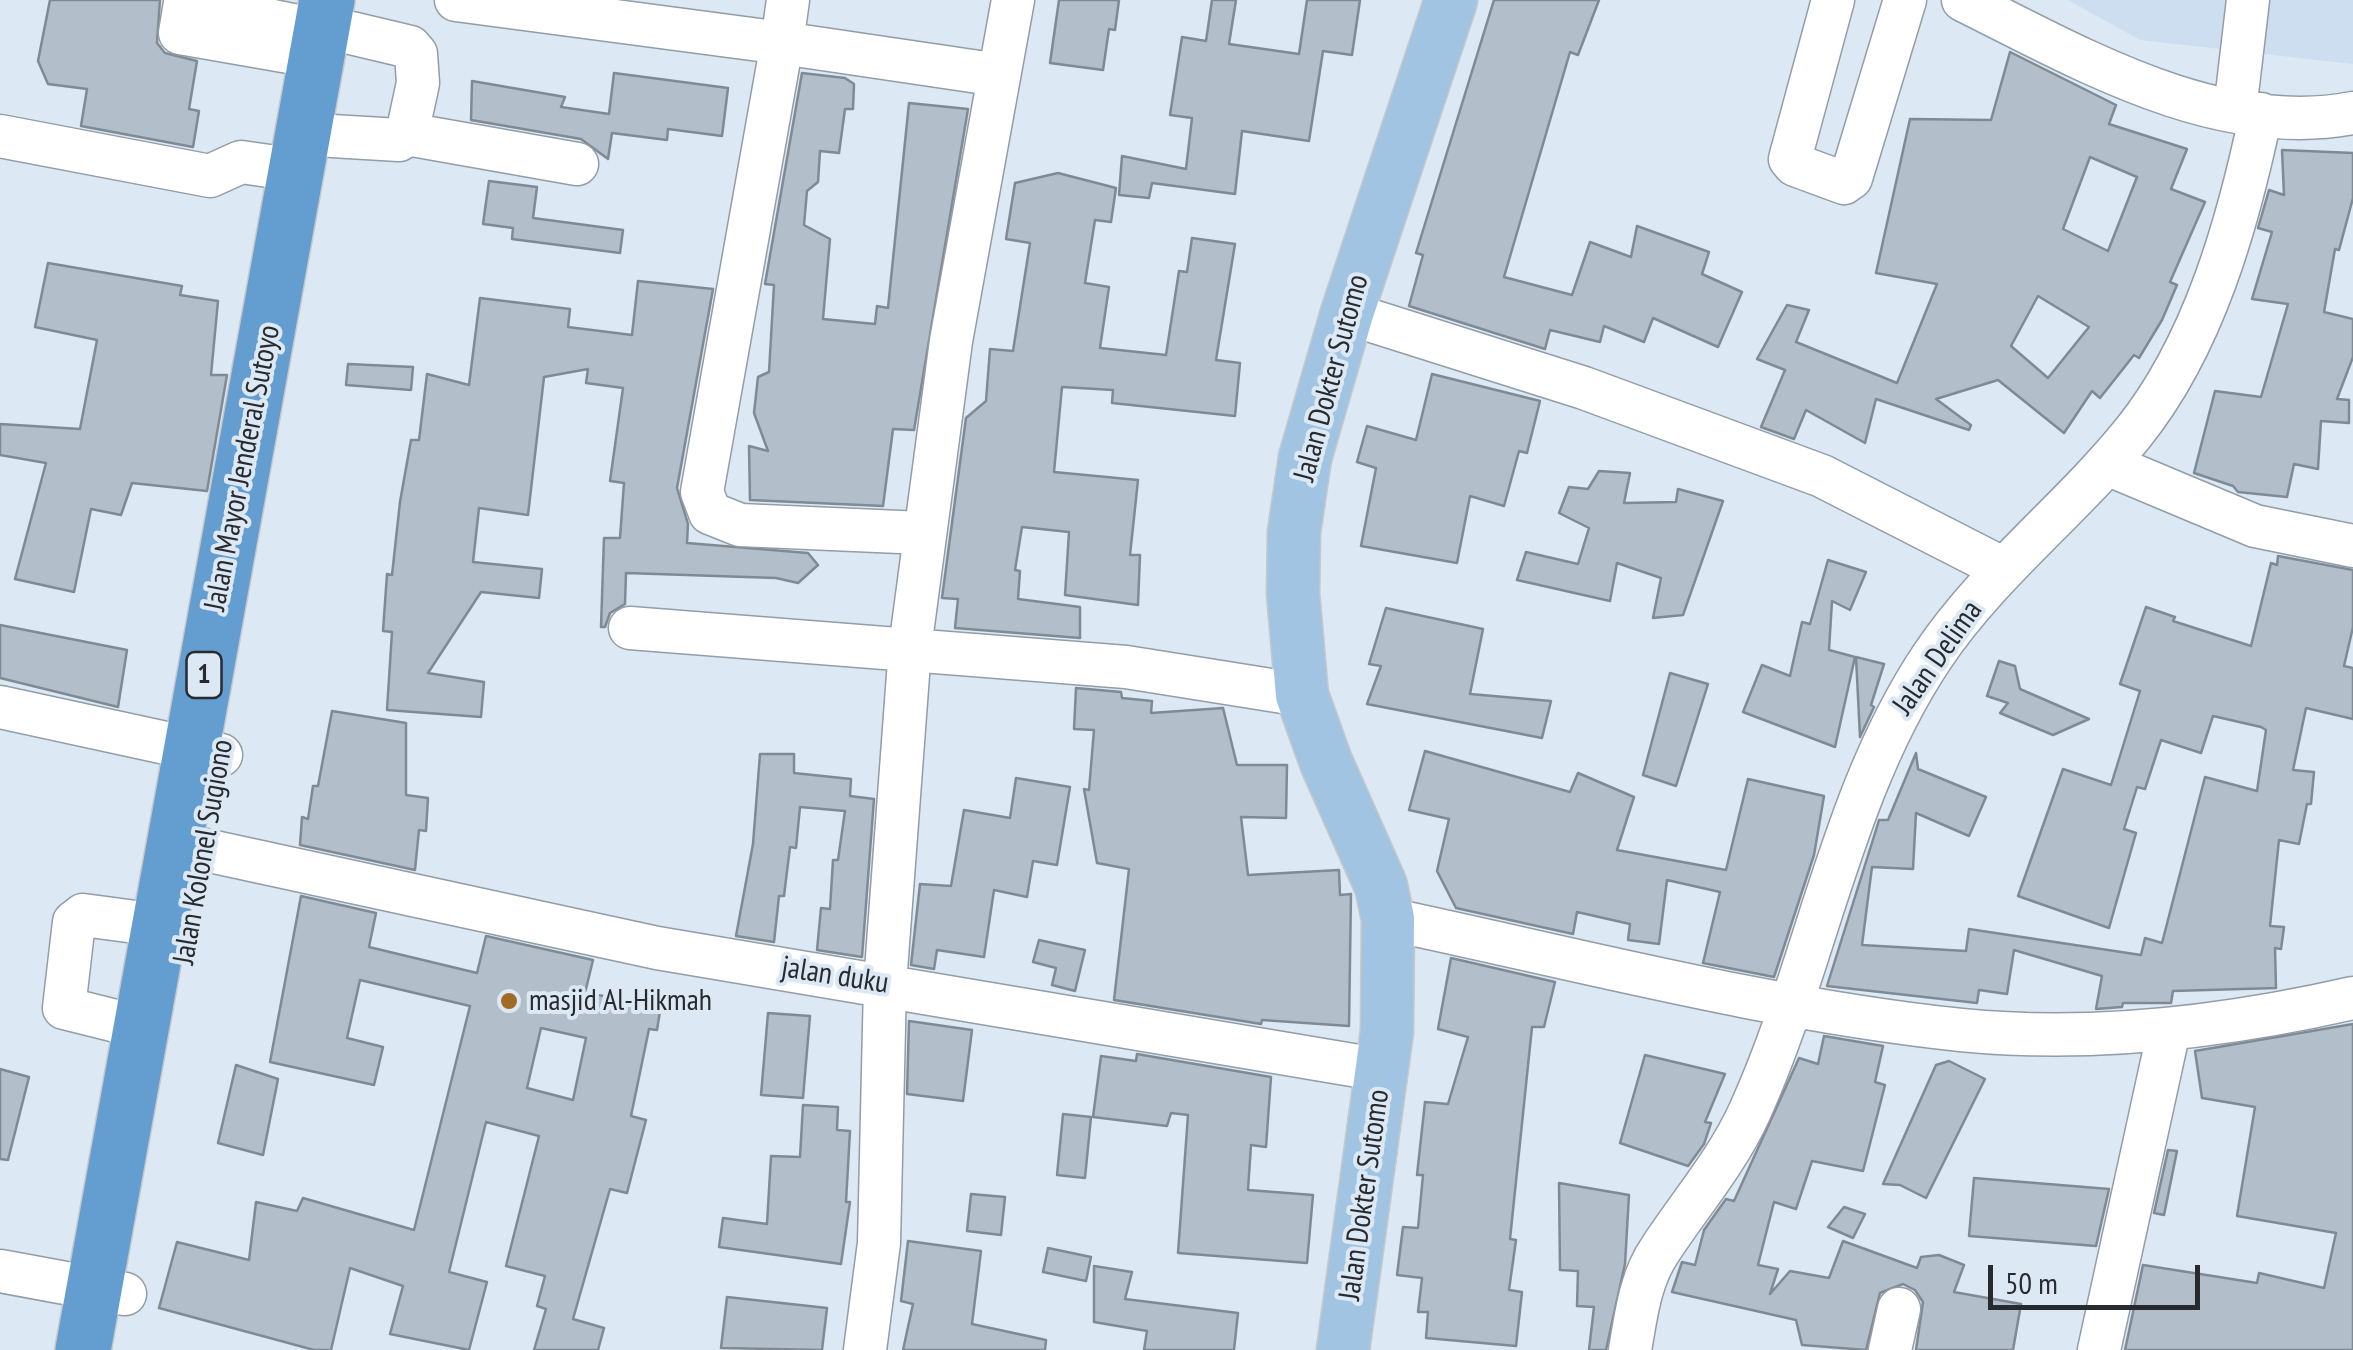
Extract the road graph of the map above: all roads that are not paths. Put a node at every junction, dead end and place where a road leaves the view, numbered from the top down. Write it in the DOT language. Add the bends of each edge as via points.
graph roads {
  1 [pos="456,0"];
  2 [pos="788,0"];
  3 [pos="1013,0"];
  4 [pos="1451,0"];
  5 [pos="1833,0"];
  6 [pos="1905,0"];
  7 [pos="1963,0"];
  8 [pos="2248,0"];
  9 [pos="335,24"];
  10 [pos="782,43"];
  11 [pos="998,74"];
  12 [pos="2248,112"];
  13 [pos="2353,113"];
  14 [pos="407,134"];
  15 [pos="0,136"];
  16 [pos="315,153"];
  17 [pos="577,164"];
  18 [pos="1347,313"];
  19 [pos="2107,464"];
  20 [pos="923,533"];
  21 [pos="2353,546"];
  22 [pos="2004,569"];
  23 [pos="630,628"];
  24 [pos="910,648"];
  25 [pos="1302,695"];
  26 [pos="0,707"];
  27 [pos="206,752"];
  28 [pos="188,846"];
  29 [pos="1388,919"];
  30 [pos="158,925"];
  31 [pos="885,984"];
  32 [pos="2353,998"];
  33 [pos="1792,1004"];
  34 [pos="140,1027"];
  35 [pos="2168,1030"];
  36 [pos="1382,1070"];
  37 [pos="0,1271"];
  38 [pos="109,1291"];
  39 [pos="83,1350"];
  40 [pos="114,1350"];
  41 [pos="865,1350"];
  42 [pos="1344,1350"];
  43 [pos="1630,1350"];
  44 [pos="2099,1350"];
  1 -- 10 [label="street"];
  2 -- 10 [label="street"];
  3 -- 11 [label="street"];
  4 -- 18 [label="main road, Jalan Dokter Sutomo"];
  5 -- 6 [label="street" via="1790,159 1844,183 1851,178"];
  7 -- 12 [label="street" via="2174,97"];
  8 -- 12 [label="street, Jalan Delima"];
  9 -- 14 [label="street" via="416,54 418,83"];
  9 -- 16 [label="highway, Jalan Mayor Jenderal Sutoyo / 1"];
  10 -- 11 [label="street"];
  10 -- 20 [label="street" via="704,503 710,513 740,525"];
  11 -- 20 [label="street"];
  12 -- 13 [label="street"];
  12 -- 19 [label="street, Jalan Delima" via="2230,233 2178,366"];
  14 -- 16 [label="street"];
  14 -- 17 [label="street"];
  15 -- 16 [label="street" via="210,176 241,162"];
  16 -- 27 [label="highway, Jalan Mayor Jenderal Sutoyo / 1"];
  18 -- 22 [label="street" via="1584,388 1822,476"];
  18 -- 25 [label="main road, Jalan Dokter Sutomo" via="1305,458 1294,532"];
  19 -- 21 [label="street" via="2255,526"];
  19 -- 22 [label="street, Jalan Delima"];
  20 -- 24 [label="street"];
  22 -- 33 [label="street, Jalan Delima" via="1900,706 1868,779"];
  23 -- 24 [label="street"];
  24 -- 25 [label="street" via="1126,667"];
  24 -- 31 [label="street"];
  25 -- 29 [label="main road, Jalan Dokter Sutomo" via="1381,886"];
  26 -- 27 [label="street"];
  27 -- 28 [label="highway, Jalan Mayor Jenderal Sutoyo / 1"];
  28 -- 30 [label="highway, Jalan Mayor Jenderal Sutoyo / 1"];
  28 -- 31 [label="street, jalan duku" via="656,948"];
  28 -- 38 [label="highway, Jalan Kolonel Sugiono / 1"];
  29 -- 33 [label="street"];
  29 -- 36 [label="main road, Jalan Dokter Sutomo"];
  30 -- 34 [label="highway, Jalan Mayor Jenderal Sutoyo / 1"];
  30 -- 34 [label="street" via="83,914 74,922 64,1008"];
  31 -- 36 [label="street, jalan duku"];
  31 -- 41 [label="street" via="879,1243"];
  32 -- 35 [label="street"];
  33 -- 35 [label="street" via="1963,1030"];
  33 -- 43 [label="street, Jalan Delima" via="1748,1116 1646,1279"];
  34 -- 38 [label="highway, Jalan Mayor Jenderal Sutoyo / 1"];
  35 -- 44 [label="street"];
  36 -- 42 [label="main road, Jalan Dokter Sutomo"];
  37 -- 38 [label="street"];
  38 -- 39 [label="highway, Jalan Mayor Jenderal Sutoyo / 1"];
  38 -- 40 [label="highway, Jalan Kolonel Sugiono / 1"];
}
